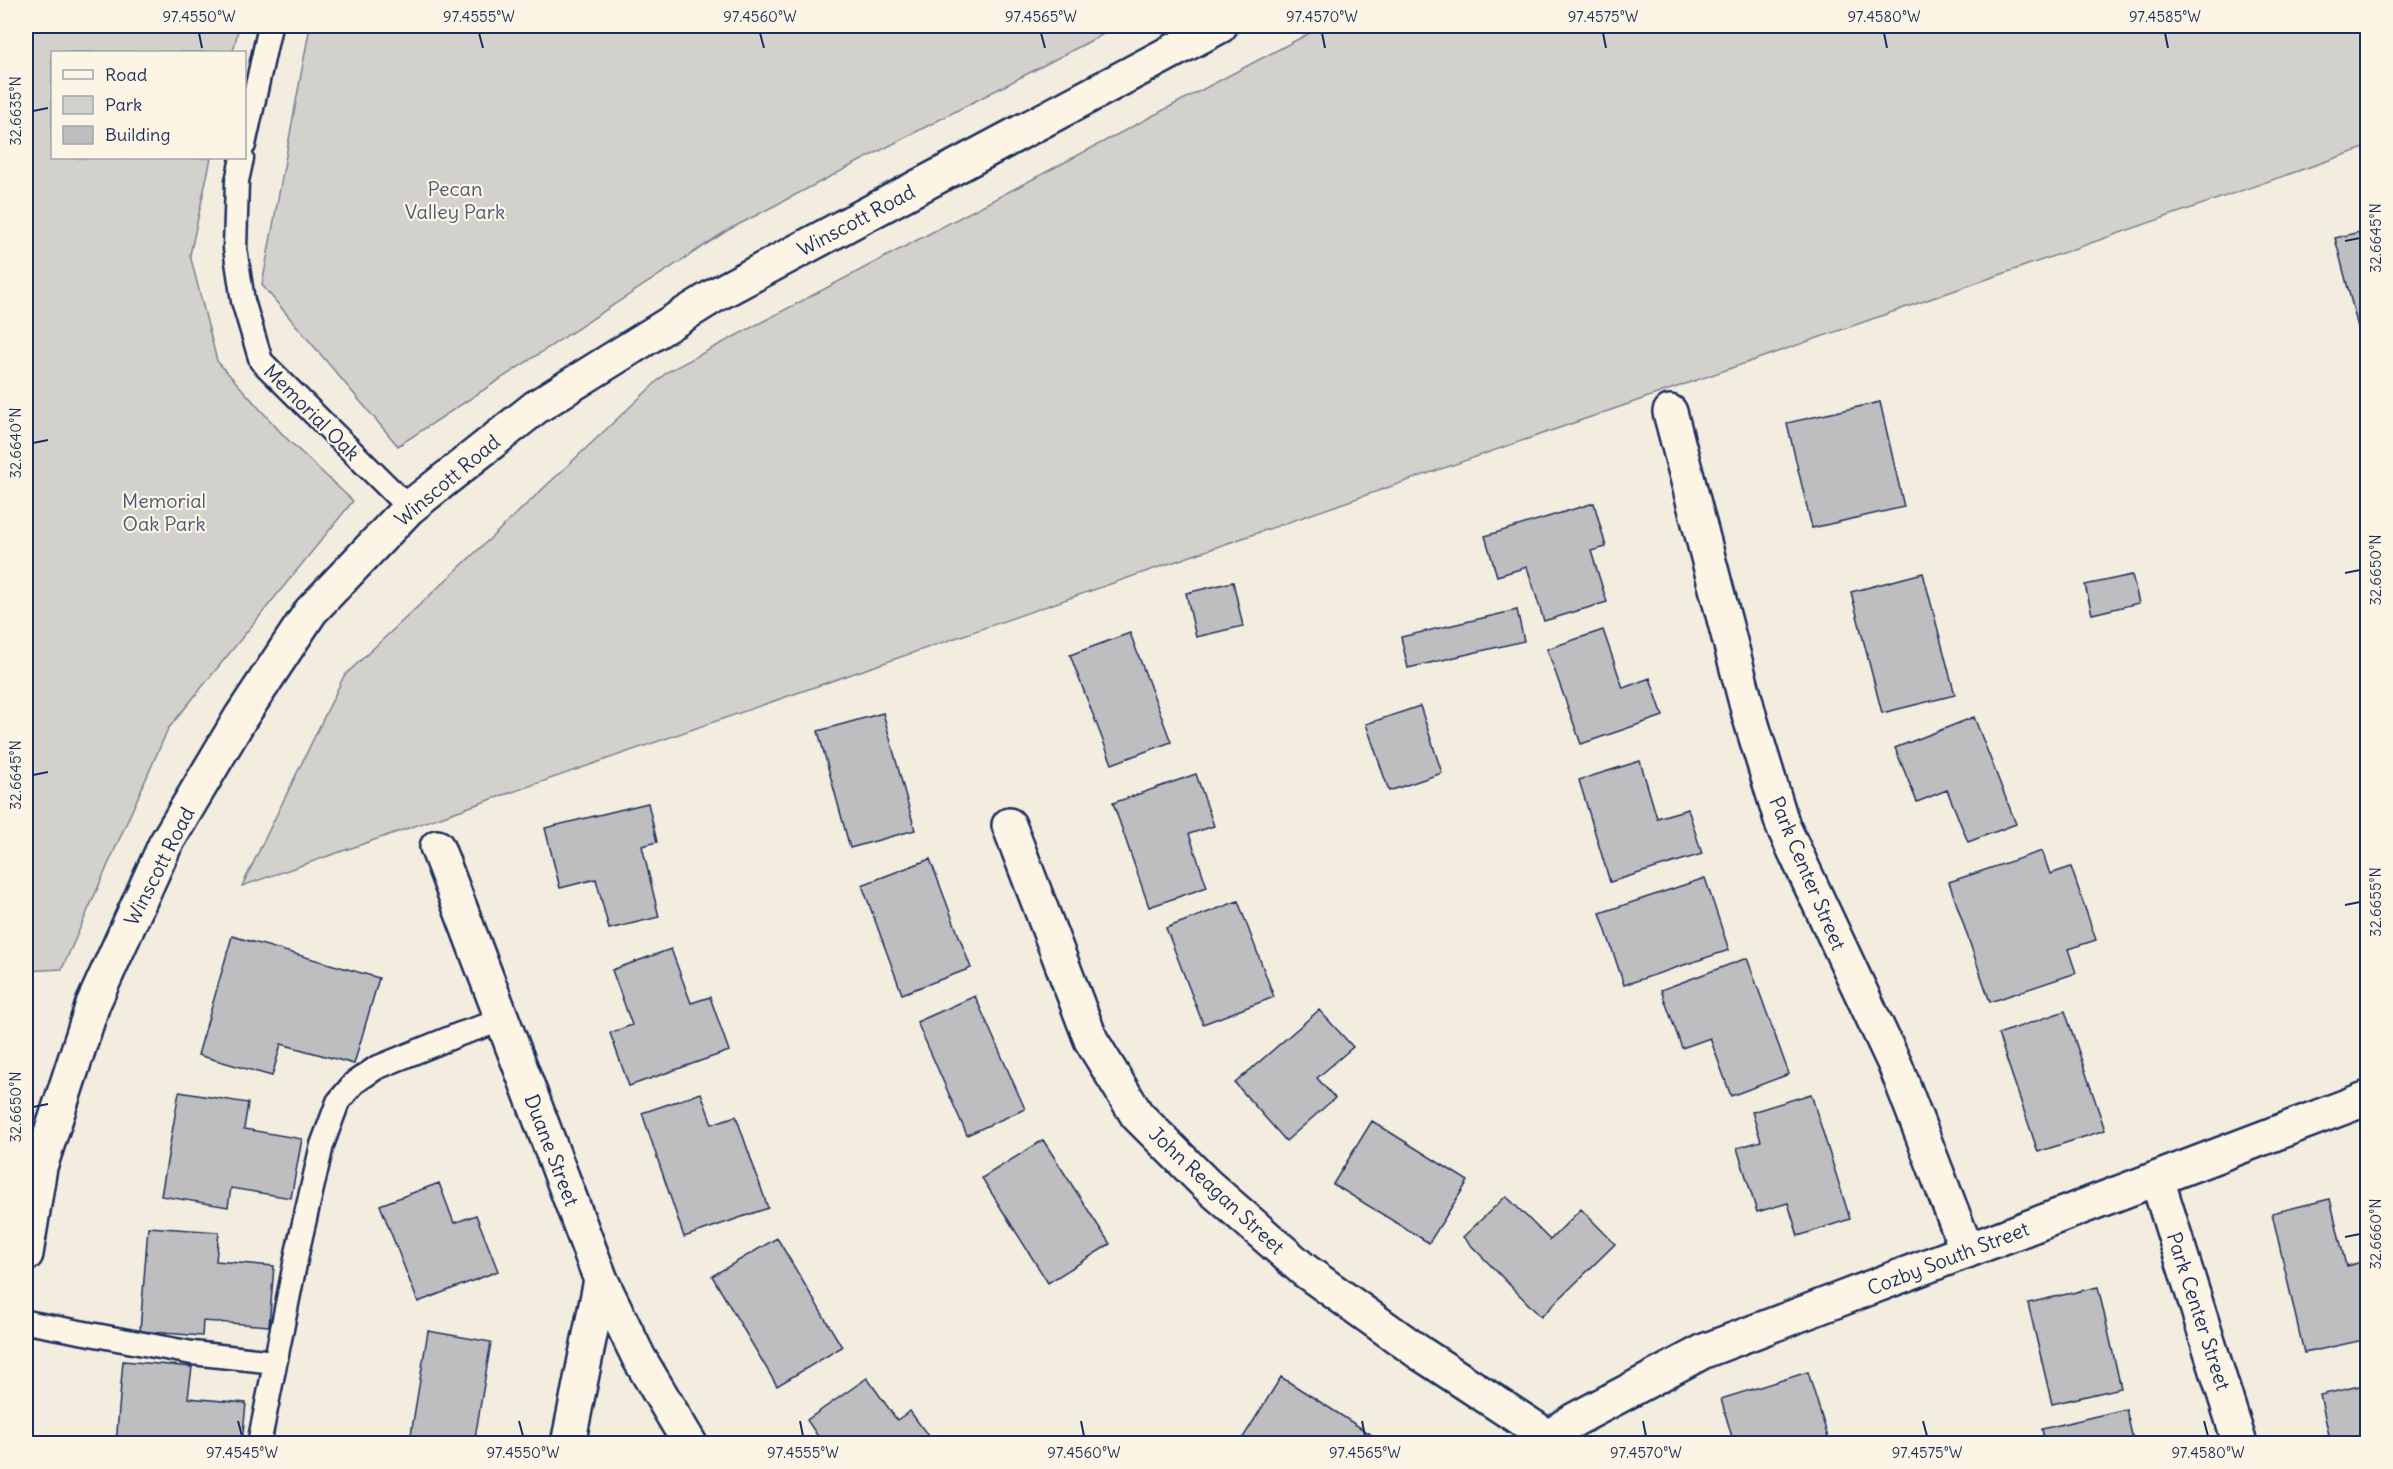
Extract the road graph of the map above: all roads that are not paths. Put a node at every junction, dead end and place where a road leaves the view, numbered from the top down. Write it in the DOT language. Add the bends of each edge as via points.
graph roads {
  1 [pos="270,26"];
  2 [pos="1220,26"];
  3 [pos="246,136"];
  4 [pos="242,159"];
  5 [pos="1670,412"];
  6 [pos="409,508"];
  7 [pos="1009,825"];
  8 [pos="437,847"];
  9 [pos="503,1020"];
  10 [pos="2367,1098"];
  11 [pos="2157,1179"];
  12 [pos="1967,1251"];
  13 [pos="26,1254"];
  14 [pos="601,1280"];
  15 [pos="26,1322"];
  16 [pos="275,1362"];
  17 [pos="1550,1441"];
  18 [pos="259,1443"];
  19 [pos="568,1443"];
  20 [pos="690,1443"];
  21 [pos="2240,1443"];
  1 -- 3 [label="lane"];
  2 -- 6 [label="street, Winscott Road" via="717,294 536,407"];
  4 -- 6 [label="lane, Memorial Oak" via="237,182 235,248 243,301 261,361"];
  5 -- 12 [label="street, Park Center Street" via="1750,718 1783,826 1896,1067"];
  6 -- 13 [label="street, Winscott Road" via="311,611 241,717 165,845 93,1004 40,1167"];
  7 -- 17 [label="street, John Reagan Street" via="1091,1040 1137,1115 1206,1184 1304,1270"];
  8 -- 9 [label="street, Duane Street"];
  9 -- 14 [label="street, Duane Street"];
  9 -- 16 [label="lane" via="376,1068 354,1083 338,1102 322,1145"];
  10 -- 11 [label="street, Cozby South Street"];
  11 -- 12 [label="street, Cozby South Street"];
  11 -- 21 [label="street, Park Center Street"];
  12 -- 17 [label="street, Cozby South Street" via="1704,1351 1574,1420"];
  14 -- 19 [label="street"];
  14 -- 20 [label="street, Duane Street" via="639,1358"];
  15 -- 16 [label="lane" via="192,1353"];
  16 -- 18 [label="lane"];
}
